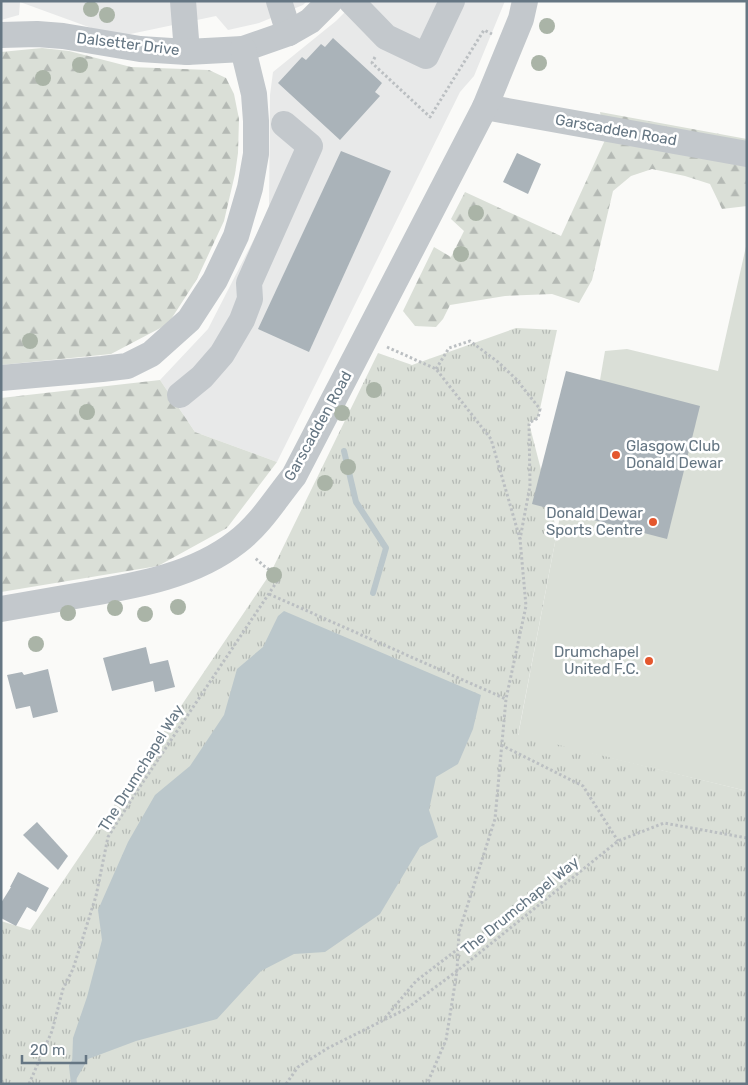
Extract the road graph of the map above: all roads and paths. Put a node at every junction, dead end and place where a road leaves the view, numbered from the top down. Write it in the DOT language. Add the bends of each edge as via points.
graph roads {
  1 [pos="183,1"];
  2 [pos="279,1"];
  3 [pos="330,1"];
  4 [pos="351,1"];
  5 [pos="452,1"];
  6 [pos="525,1"];
  7 [pos="289,34"];
  8 [pos="1,35"];
  9 [pos="243,49"];
  10 [pos="187,52"];
  11 [pos="485,107"];
  12 [pos="284,124"];
  13 [pos="747,154"];
  14 [pos="252,175"];
  15 [pos="295,180"];
  16 [pos="366,338"];
  17 [pos="436,370"];
  18 [pos="1,378"];
  19 [pos="180,395"];
  20 [pos="520,539"];
  21 [pos="237,542"];
  22 [pos="269,594"];
  23 [pos="1,610"];
  24 [pos="506,700"];
  25 [pos="501,745"];
  26 [pos="747,838"];
  27 [pos="618,841"];
  28 [pos="458,948"];
  29 [pos="457,971"];
  30 [pos="384,1020"];
  31 [pos="29,1084"];
  32 [pos="286,1084"];
  33 [pos="427,1084"];
  1 -- 10 [label="street"];
  2 -- 7 [label="street"];
  3 -- 7 [label="street, Dalsetter Drive" via="310,21"];
  4 -- 5 [label="street" via="386,37 426,56"];
  6 -- 11 [label="street, Garscadden Road" via="522,19"];
  7 -- 9 [label="street, Dalsetter Drive"];
  8 -- 10 [label="street, Dalsetter Drive" via="63,36 140,49"];
  9 -- 10 [label="street, Dalsetter Drive"];
  9 -- 14 [label="street" via="254,94 256,121"];
  11 -- 13 [label="street, Garscadden Road"];
  11 -- 16 [label="street, Garscadden Road"];
  12 -- 15 [label="street" via="310,146"];
  14 -- 15 [label="street"];
  14 -- 18 [label="street" via="236,236 214,280 189,320 151,354 127,366"];
  15 -- 19 [label="street" via="249,283 250,299 242,320 222,354"];
  16 -- 17 [label="path"];
  16 -- 21 [label="street, Garscadden Road" via="294,476 257,524"];
  17 -- 20 [label="path" via="491,439"];
  17 -- 20 [label="path" via="449,348 470,341 516,379 540,409 538,418 529,423 530,486"];
  20 -- 24 [label="path" via="526,606"];
  21 -- 22 [label="path, The Drumchapel Way" via="280,577"];
  21 -- 23 [label="street, Garscadden Road" via="200,564 164,578"];
  22 -- 24 [label="path"];
  22 -- 31 [label="path, The Drumchapel Way" via="108,837 96,896 73,969 63,989 52,1031"];
  24 -- 25 [label="path"];
  25 -- 27 [label="path" via="583,786"];
  25 -- 28 [label="path" via="495,819 459,932"];
  26 -- 27 [label="path, The Drumchapel Way" via="664,823"];
  27 -- 29 [label="path, The Drumchapel Way"];
  28 -- 29 [label="path"];
  28 -- 30 [label="path" via="416,981"];
  29 -- 30 [label="path" via="406,1009"];
  29 -- 33 [label="path, The Drumchapel Way" via="446,1040"];
  30 -- 32 [label="path" via="298,1067"];
}
